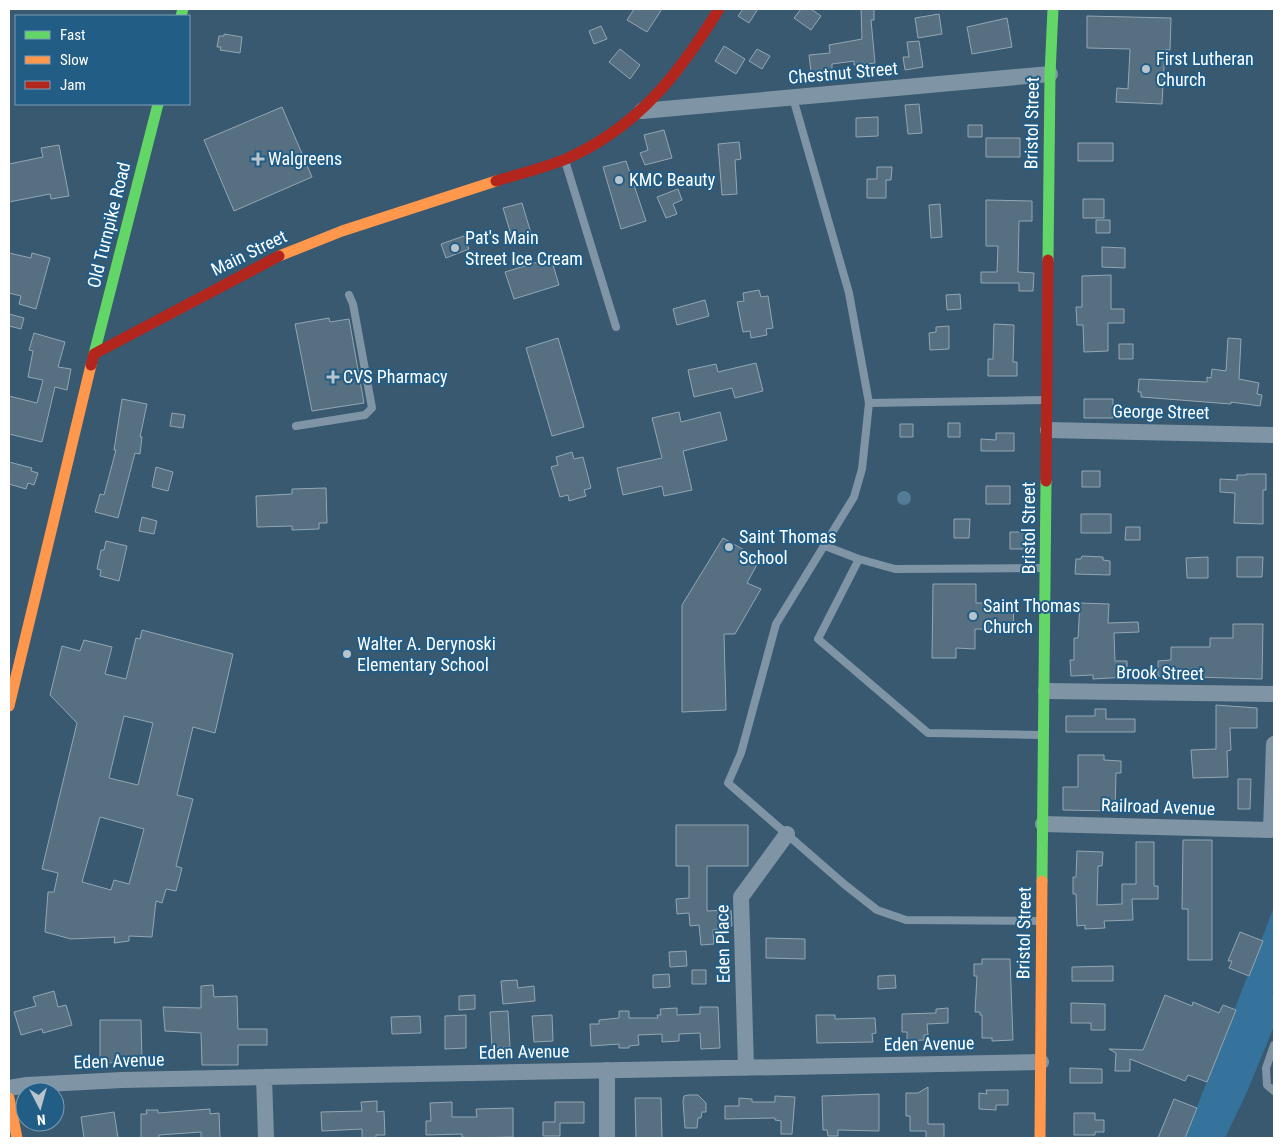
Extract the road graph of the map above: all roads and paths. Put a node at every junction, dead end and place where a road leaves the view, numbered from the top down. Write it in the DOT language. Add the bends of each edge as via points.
graph roads {
  1 [pos="719,9"];
  2 [pos="1053,9"];
  3 [pos="1050,74"];
  4 [pos="793,98"];
  5 [pos="158,105"];
  6 [pos="640,111"];
  7 [pos="565,160"];
  8 [pos="349,295"];
  9 [pos="616,327"];
  10 [pos="94,354"];
  11 [pos="1046,400"];
  12 [pos="869,403"];
  13 [pos="296,426"];
  14 [pos="1048,430"];
  15 [pos="1274,435"];
  16 [pos="825,546"];
  17 [pos="859,559"];
  18 [pos="1047,568"];
  19 [pos="1046,691"];
  20 [pos="1274,694"];
  21 [pos="9,706"];
  22 [pos="1045,736"];
  23 [pos="1274,744"];
  24 [pos="1044,824"];
  25 [pos="1272,831"];
  26 [pos="787,834"];
  27 [pos="1042,921"];
  28 [pos="1274,1045"];
  29 [pos="1041,1062"];
  30 [pos="746,1068"];
  31 [pos="607,1070"];
  32 [pos="264,1077"];
  33 [pos="9,1088"];
  34 [pos="1274,1091"];
  35 [pos="9,1098"];
  36 [pos="17,1138"];
  37 [pos="266,1138"];
  38 [pos="607,1138"];
  39 [pos="1040,1138"];
  1 -- 6 [label="main road, Main Street" via="677,74"];
  2 -- 3 [label="main road, Bristol Street"];
  3 -- 4 [label="street, Chestnut Street"];
  3 -- 11 [label="main road, Bristol Street"];
  4 -- 6 [label="street, Chestnut Street"];
  4 -- 12 [label="lane" via="849,293"];
  5 -- 10 [label="main road, Old Turnpike Road"];
  6 -- 7 [label="main road, Main Street"];
  7 -- 9 [label="lane"];
  7 -- 10 [label="main road, Main Street" via="342,231 293,250"];
  8 -- 13 [label="lane" via="372,408 365,415"];
  10 -- 21 [label="main road"];
  11 -- 12 [label="lane"];
  11 -- 14 [label="main road, Bristol Street"];
  12 -- 16 [label="lane" via="862,469 854,497"];
  14 -- 15 [label="street, George Street"];
  14 -- 18 [label="main road, Bristol Street"];
  16 -- 17 [label="lane"];
  16 -- 26 [label="lane" via="776,624 741,753 728,783"];
  17 -- 18 [label="lane" via="895,569"];
  17 -- 22 [label="lane" via="818,639 928,733"];
  18 -- 19 [label="main road, Bristol Street"];
  19 -- 20 [label="street, Brook Street"];
  19 -- 22 [label="main road, Bristol Street"];
  22 -- 24 [label="main road, Bristol Street"];
  23 -- 25 [label="street"];
  24 -- 25 [label="street, Railroad Avenue"];
  24 -- 27 [label="main road, Bristol Street"];
  26 -- 27 [label="lane" via="877,910 906,920"];
  26 -- 30 [label="street, Eden Place" via="742,897"];
  27 -- 29 [label="main road, Bristol Street"];
  28 -- 34 [label="lane" via="1266,1068 1267,1085"];
  29 -- 30 [label="street, Eden Avenue"];
  29 -- 39 [label="main road, Bristol Street"];
  30 -- 31 [label="street, Eden Avenue"];
  31 -- 32 [label="street, Eden Avenue"];
  31 -- 38 [label="street"];
  32 -- 33 [label="street, Eden Avenue" via="122,1080"];
  32 -- 37 [label="street"];
  35 -- 36 [label="main road"];
}
